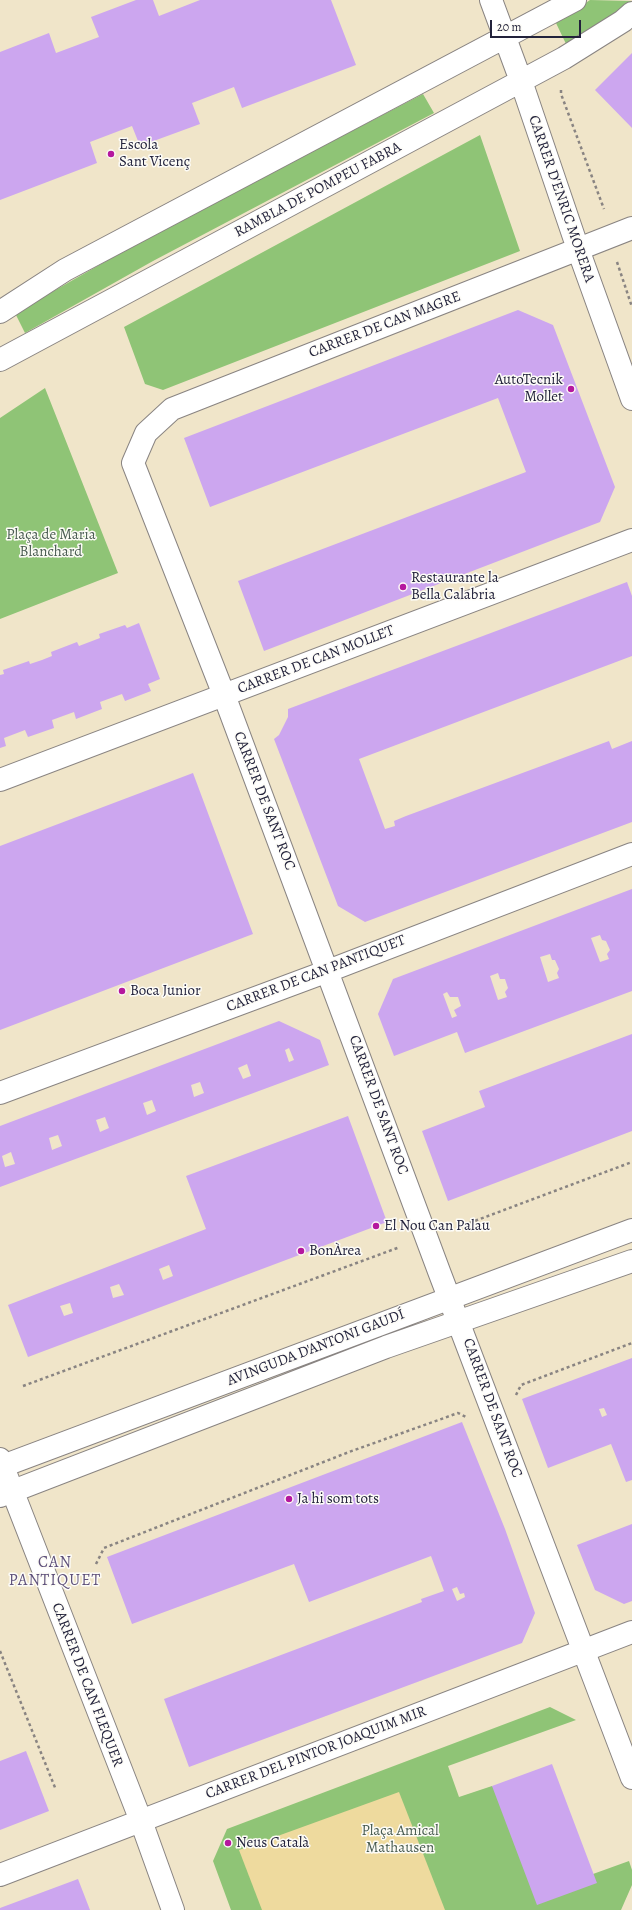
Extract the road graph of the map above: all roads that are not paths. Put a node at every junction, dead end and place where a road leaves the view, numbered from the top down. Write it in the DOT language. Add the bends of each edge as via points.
graph roads {
  1 [pos="491,0"];
  2 [pos="575,0"];
  3 [pos="632,13"];
  4 [pos="505,38"];
  5 [pos="521,81"];
  6 [pos="623,232"];
  7 [pos="578,249"];
  8 [pos="0,312"];
  9 [pos="0,360"];
  10 [pos="632,399"];
  11 [pos="146,433"];
  12 [pos="632,540"];
  13 [pos="224,695"];
  14 [pos="0,780"];
  15 [pos="632,854"];
  16 [pos="328,970"];
  17 [pos="0,1093"];
  18 [pos="632,1230"];
  19 [pos="632,1261"];
  20 [pos="450,1297"];
  21 [pos="460,1321"];
  22 [pos="1,1464"];
  23 [pos="6,1494"];
  24 [pos="632,1632"];
  25 [pos="583,1650"];
  26 [pos="632,1778"];
  27 [pos="141,1821"];
  28 [pos="0,1875"];
  29 [pos="173,1910"];
  1 -- 4 [label="street, CARRER D'ENRIC MORERA"];
  2 -- 4 [label="street"];
  3 -- 5 [label="street, RAMBLA DE POMPEU FABRA" via="623,22"];
  4 -- 5 [label="street, CARRER D'ENRIC MORERA"];
  4 -- 8 [label="street" via="65,270"];
  5 -- 7 [label="street, CARRER D'ENRIC MORERA"];
  5 -- 9 [label="street, RAMBLA DE POMPEU FABRA"];
  6 -- 7 [label="street, CARRER DE CAN MAGRE"];
  7 -- 10 [label="street, CARRER D'ENRIC MORERA"];
  7 -- 11 [label="street, CARRER DE CAN MAGRE" via="172,408"];
  11 -- 13 [label="street, CARRER DE SANT ROC" via="133,463"];
  12 -- 13 [label="street, CARRER DE CAN MOLLET"];
  13 -- 14 [label="street, CARRER DE CAN MOLLET"];
  13 -- 16 [label="street, CARRER DE SANT ROC"];
  15 -- 16 [label="street, CARRER DE CAN PANTIQUET"];
  16 -- 17 [label="street, CARRER DE CAN PANTIQUET"];
  16 -- 20 [label="street, CARRER DE SANT ROC"];
  18 -- 20 [label="street, AVINGUDA D'ANTONI GAUDÍ"];
  19 -- 21 [label="street, AVINGUDA D'ANTONI GAUDÍ"];
  20 -- 21 [label="street, CARRER DE SANT ROC"];
  20 -- 22 [label="street, AVINGUDA D'ANTONI GAUDÍ"];
  21 -- 23 [label="street, AVINGUDA D'ANTONI GAUDÍ" via="386,1347"];
  21 -- 25 [label="street, CARRER DE SANT ROC"];
  22 -- 23 [label="street, CARRER DE CAN FLEQUER"];
  23 -- 27 [label="street, CARRER DE CAN FLEQUER"];
  24 -- 25 [label="street, CARRER DEL PINTOR JOAQUIM MIR"];
  25 -- 26 [label="street, CARRER DE SANT ROC"];
  25 -- 27 [label="street, CARRER DEL PINTOR JOAQUIM MIR"];
  27 -- 28 [label="street, CARRER DEL PINTOR JOAQUIM MIR"];
  27 -- 29 [label="street, CARRER DE CAN FLEQUER"];
}
